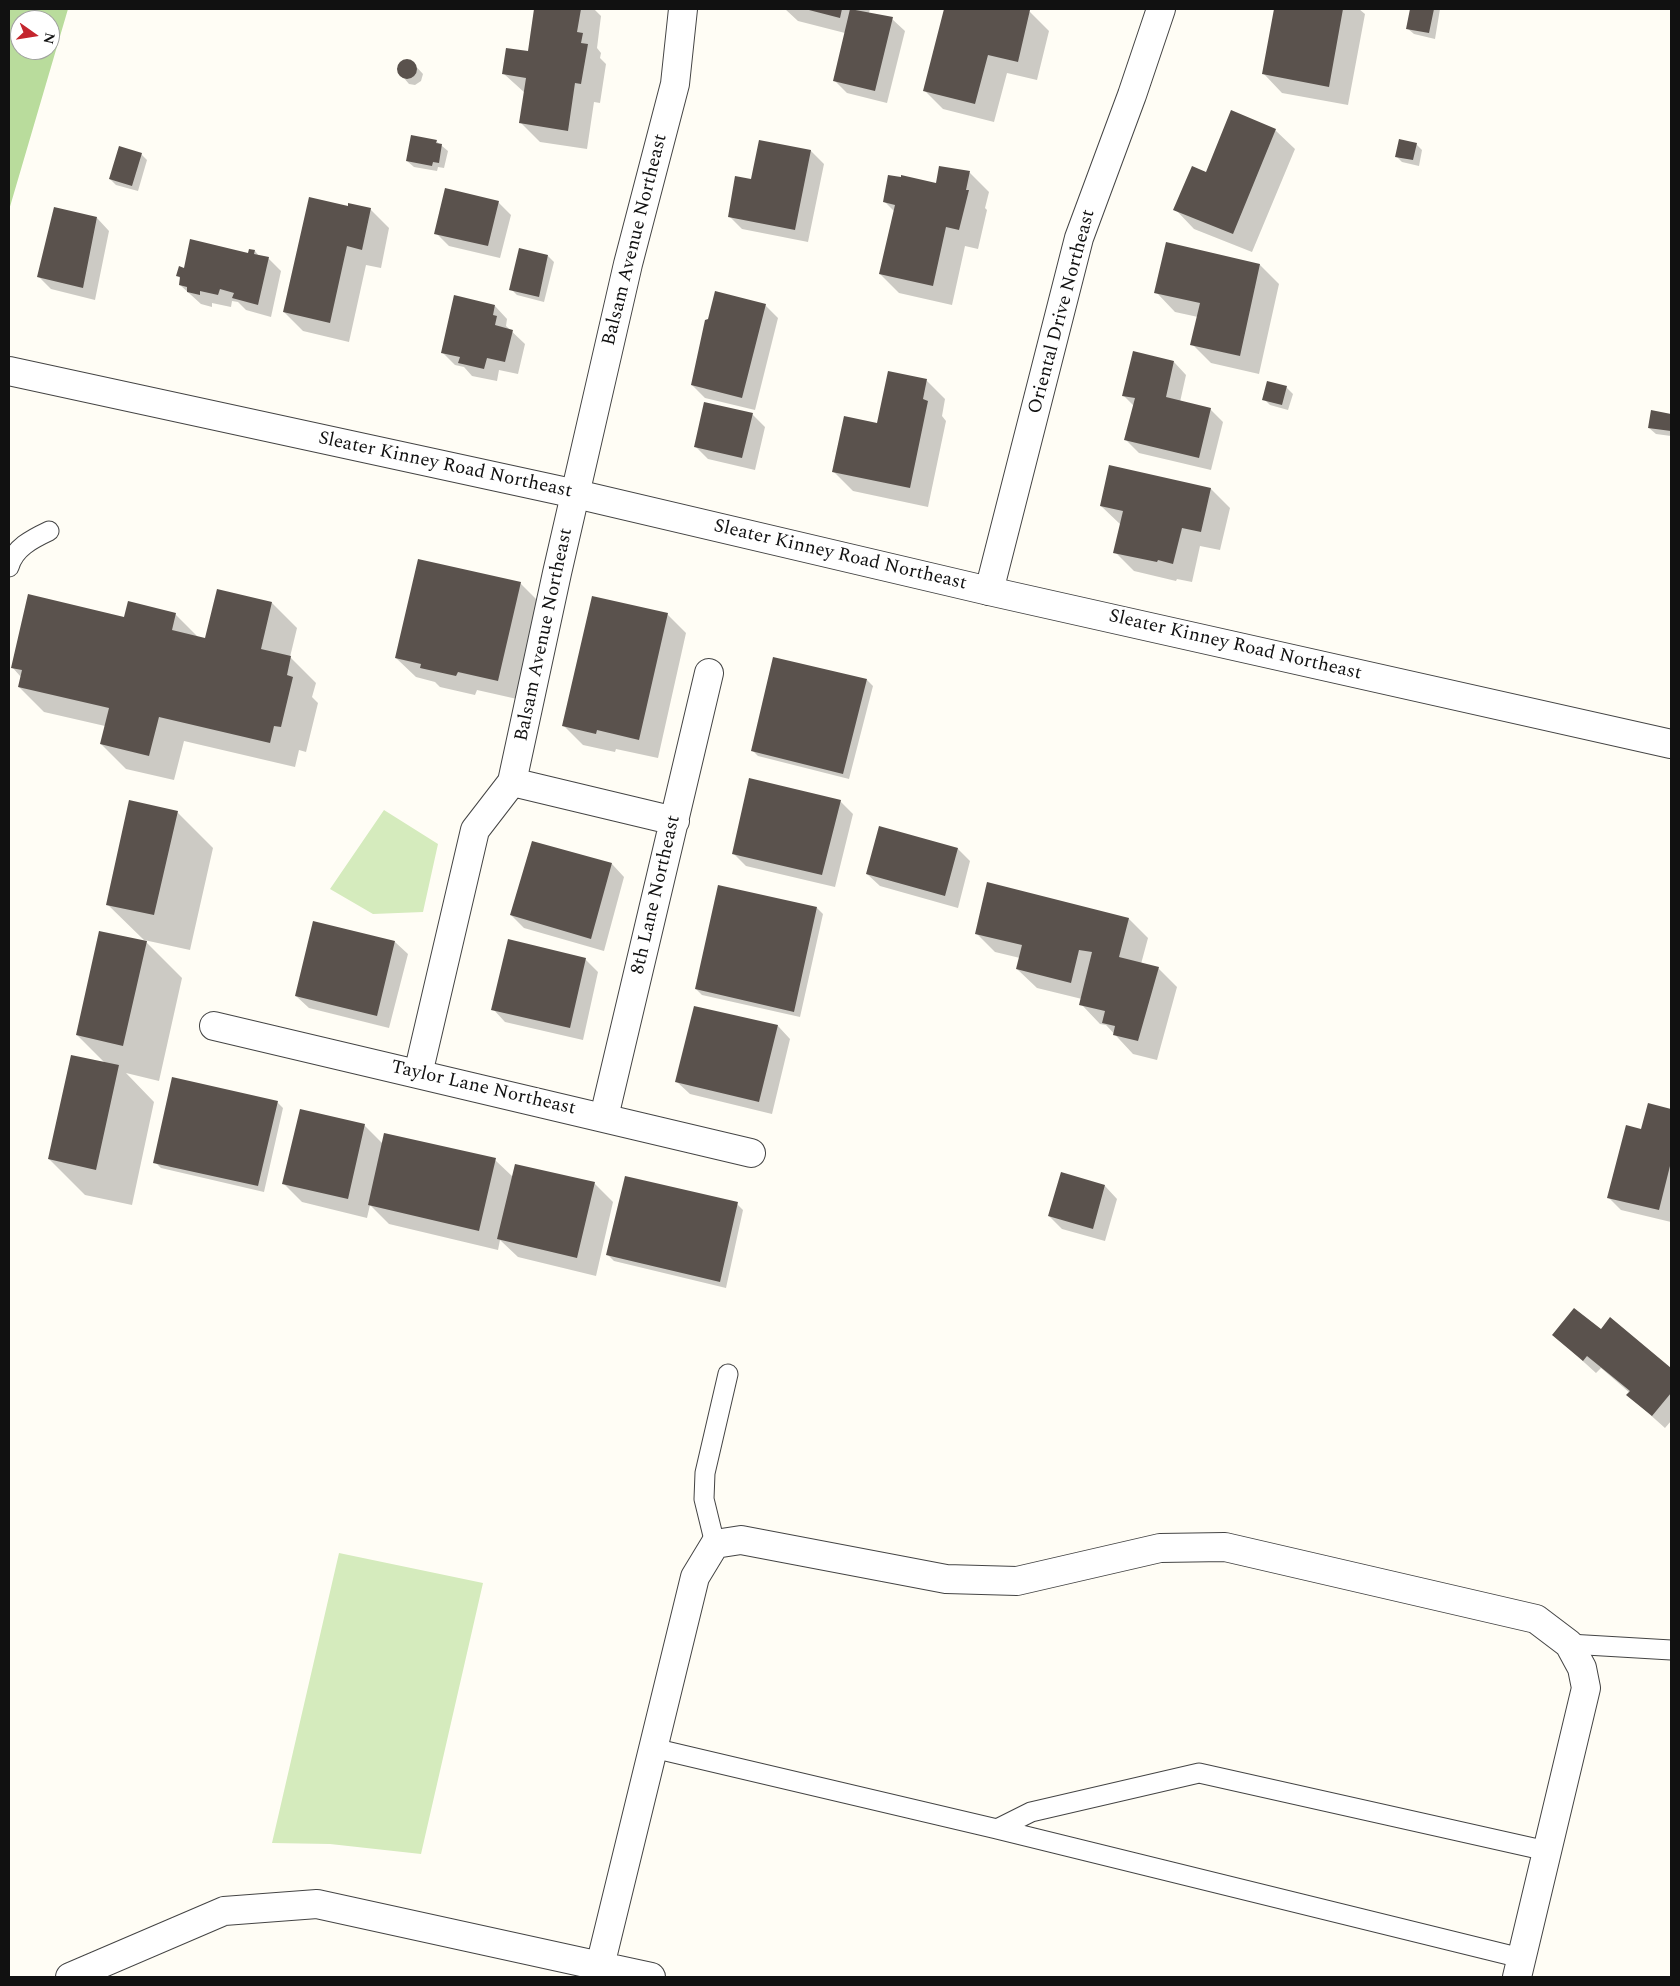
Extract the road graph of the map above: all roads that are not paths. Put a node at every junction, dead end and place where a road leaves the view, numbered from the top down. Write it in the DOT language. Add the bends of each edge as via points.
graph roads {
  1 [pos="683,9"];
  2 [pos="1161,9"];
  3 [pos="9,371"];
  4 [pos="576,494"];
  5 [pos="49,531"];
  6 [pos="9,567"];
  7 [pos="989,591"];
  8 [pos="709,673"];
  9 [pos="1671,744"];
  10 [pos="512,782"];
  11 [pos="674,821"];
  12 [pos="214,1026"];
  13 [pos="418,1074"];
  14 [pos="604,1117"];
  15 [pos="751,1153"];
  16 [pos="728,1374"];
  17 [pos="715,1544"];
  18 [pos="1569,1644"];
  19 [pos="1671,1650"];
  20 [pos="653,1748"];
  21 [pos="997,1829"];
  22 [pos="1547,1851"];
  23 [pos="600,1966"];
  24 [pos="1519,1967"];
  25 [pos="70,1977"];
  26 [pos="651,1977"];
  1 -- 4 [label="street, Balsam Avenue Northeast" via="675,84 628,264"];
  2 -- 7 [label="street, Oriental Drive Northeast" via="1079,238"];
  3 -- 4 [label="street, Sleater Kinney Road Northeast"];
  4 -- 7 [label="street, Sleater Kinney Road Northeast"];
  4 -- 10 [label="street, Balsam Avenue Northeast"];
  5 -- 6 [label="lane" via="27,541 10,561"];
  7 -- 9 [label="street, Sleater Kinney Road Northeast"];
  8 -- 11 [label="street, 8th Lane Northeast"];
  10 -- 11 [label="street"];
  10 -- 13 [label="street, Balsam Avenue Northeast" via="475,830"];
  11 -- 14 [label="street, 8th Lane Northeast"];
  12 -- 13 [label="street, Taylor Lane Northeast"];
  13 -- 14 [label="street, Taylor Lane Northeast"];
  14 -- 15 [label="street, Taylor Lane Northeast"];
  16 -- 17 [label="lane" via="705,1473 704,1499"];
  17 -- 18 [label="street" via="741,1540 946,1580 1017,1581 1160,1548 1226,1547 1536,1619"];
  17 -- 20 [label="street" via="695,1577"];
  18 -- 19 [label="lane"];
  18 -- 22 [label="street" via="1582,1668 1586,1688"];
  20 -- 21 [label="lane"];
  20 -- 23 [label="street"];
  21 -- 22 [label="lane" via="1031,1812 1199,1773"];
  21 -- 24 [label="lane"];
  22 -- 24 [label="street"];
  23 -- 25 [label="street" via="317,1904 224,1911"];
  23 -- 26 [label="street"];
}
